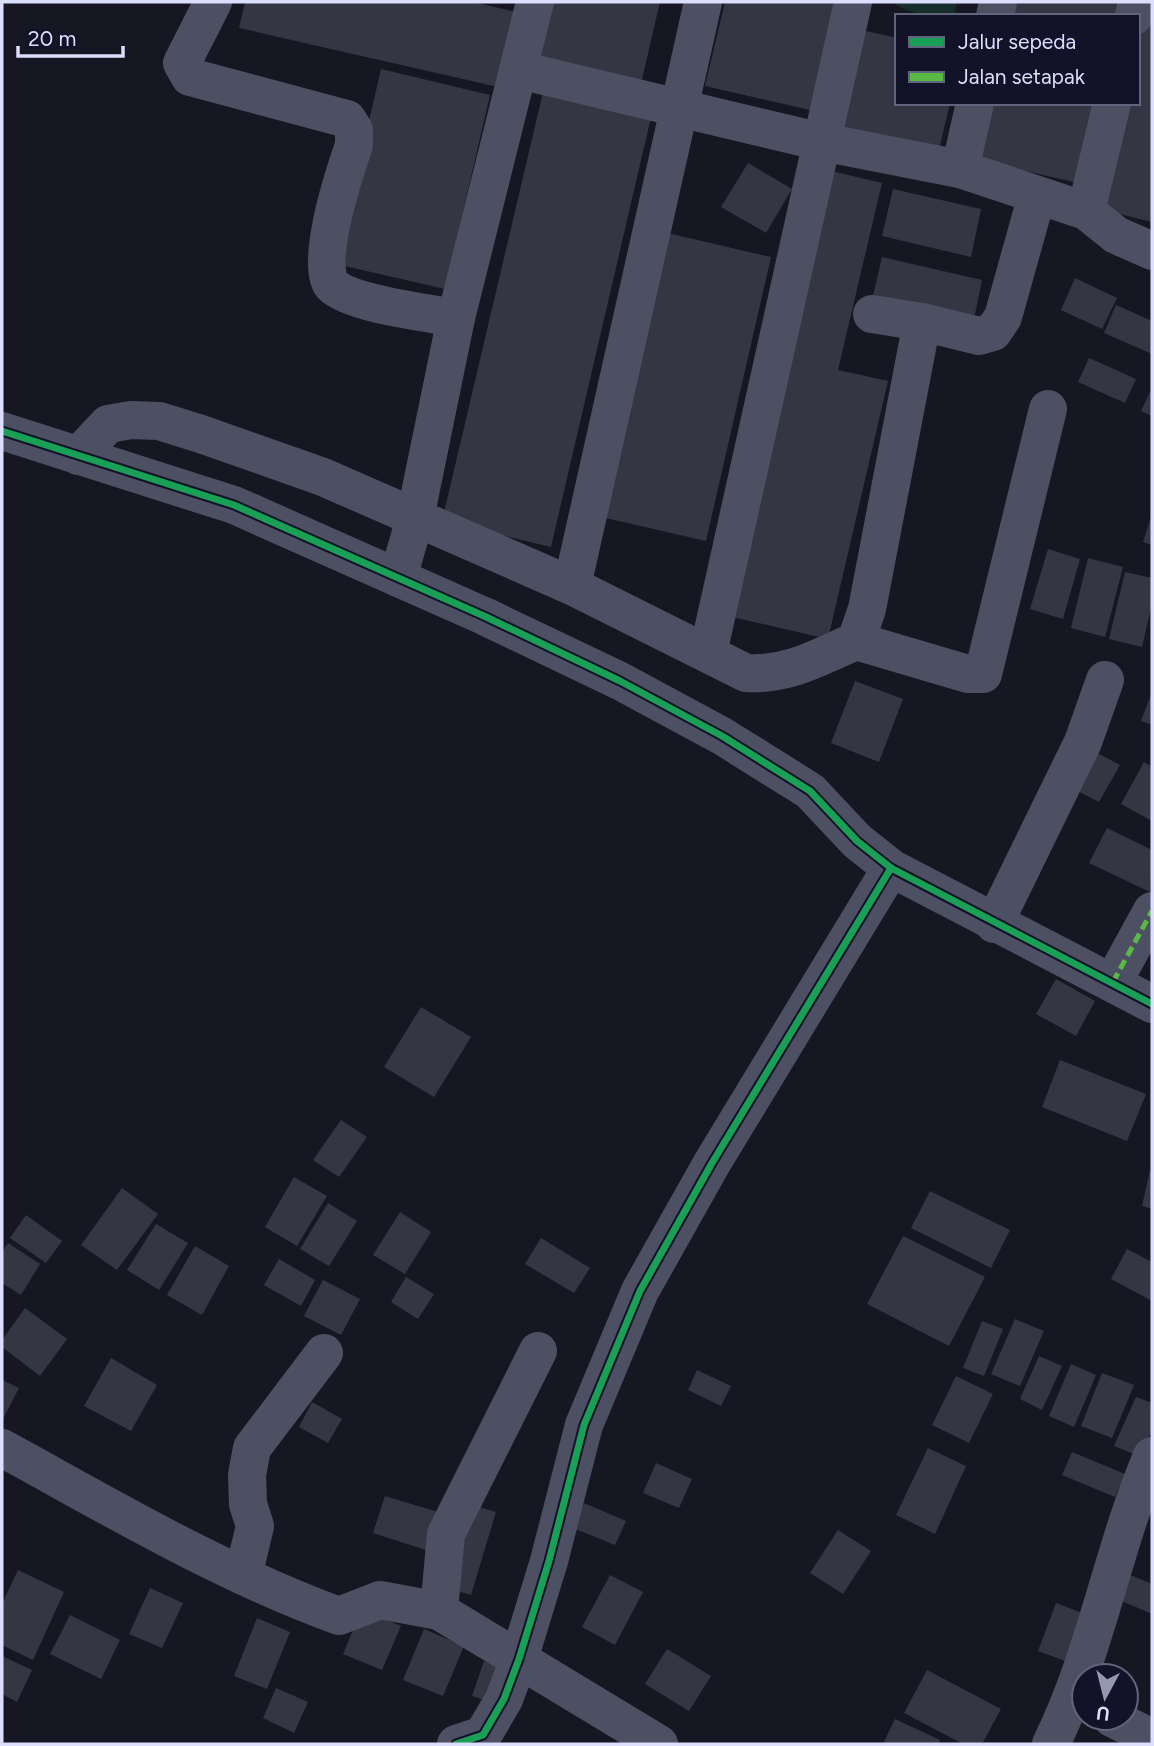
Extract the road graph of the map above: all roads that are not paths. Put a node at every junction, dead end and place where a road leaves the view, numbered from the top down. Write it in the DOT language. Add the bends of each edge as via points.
graph roads {
  1 [pos="213,2"];
  2 [pos="535,2"];
  3 [pos="703,2"];
  4 [pos="853,2"];
  5 [pos="519,70"];
  6 [pos="975,105"];
  7 [pos="1112,105"];
  8 [pos="678,106"];
  9 [pos="822,142"];
  10 [pos="960,169"];
  11 [pos="1037,195"];
  12 [pos="1086,211"];
  13 [pos="1152,251"];
  14 [pos="872,314"];
  15 [pos="456,318"];
  16 [pos="922,322"];
  17 [pos="1048,409"];
  18 [pos="2,431"];
  19 [pos="78,456"];
  20 [pos="415,518"];
  21 [pos="398,578"];
  22 [pos="572,586"];
  23 [pos="856,641"];
  24 [pos="708,653"];
  25 [pos="1105,680"];
  26 [pos="891,869"];
  27 [pos="1152,911"];
  28 [pos="993,924"];
  29 [pos="1113,982"];
  30 [pos="1152,1004"];
  31 [pos="538,1351"];
  32 [pos="324,1353"];
  33 [pos="2,1448"];
  34 [pos="1152,1456"];
  35 [pos="1143,1504"];
  36 [pos="243,1576"];
  37 [pos="439,1611"];
  38 [pos="519,1659"];
  39 [pos="1092,1662"];
  40 [pos="1070,1715"];
  41 [pos="456,1744"];
  42 [pos="659,1744"];
  43 [pos="1051,1744"];
  1 -- 15 [label="street" via="182,63 190,76 347,119 354,130 324,262 331,283 339,291 376,304"];
  2 -- 5 [label="street"];
  3 -- 8 [label="street"];
  4 -- 9 [label="street"];
  5 -- 8 [label="street"];
  5 -- 15 [label="street"];
  6 -- 10 [label="street"];
  7 -- 12 [label="street"];
  8 -- 9 [label="street"];
  8 -- 22 [label="street"];
  9 -- 10 [label="street"];
  9 -- 24 [label="street"];
  10 -- 11 [label="street"];
  11 -- 12 [label="street"];
  11 -- 16 [label="street" via="1003,317 993,332 979,336"];
  12 -- 13 [label="street" via="1116,235"];
  14 -- 16 [label="street"];
  15 -- 20 [label="street"];
  16 -- 23 [label="street" via="867,609"];
  17 -- 23 [label="street" via="983,674 968,674"];
  18 -- 19 [label="street"];
  19 -- 20 [label="street" via="108,424 131,419 159,421 323,477"];
  19 -- 21 [label="street" via="234,505"];
  20 -- 21 [label="street"];
  20 -- 22 [label="street"];
  21 -- 26 [label="street" via="620,681 722,736 810,791"];
  22 -- 24 [label="street"];
  23 -- 24 [label="street" via="789,671 769,675 746,673"];
  25 -- 28 [label="street" via="1083,742"];
  26 -- 28 [label="street"];
  26 -- 38 [label="street" via="712,1163 640,1291 584,1425"];
  27 -- 29 [label="street"];
  28 -- 29 [label="street"];
  29 -- 30 [label="street"];
  31 -- 37 [label="street" via="446,1534"];
  32 -- 36 [label="street" via="252,1448 248,1504 255,1526"];
  33 -- 36 [label="street"];
  34 -- 35 [label="street"];
  35 -- 39 [label="street"];
  36 -- 37 [label="street" via="339,1616 380,1601"];
  37 -- 38 [label="street"];
  38 -- 41 [label="street" via="504,1699 483,1735"];
  38 -- 42 [label="street"];
  40 -- 43 [label="street"];
}
